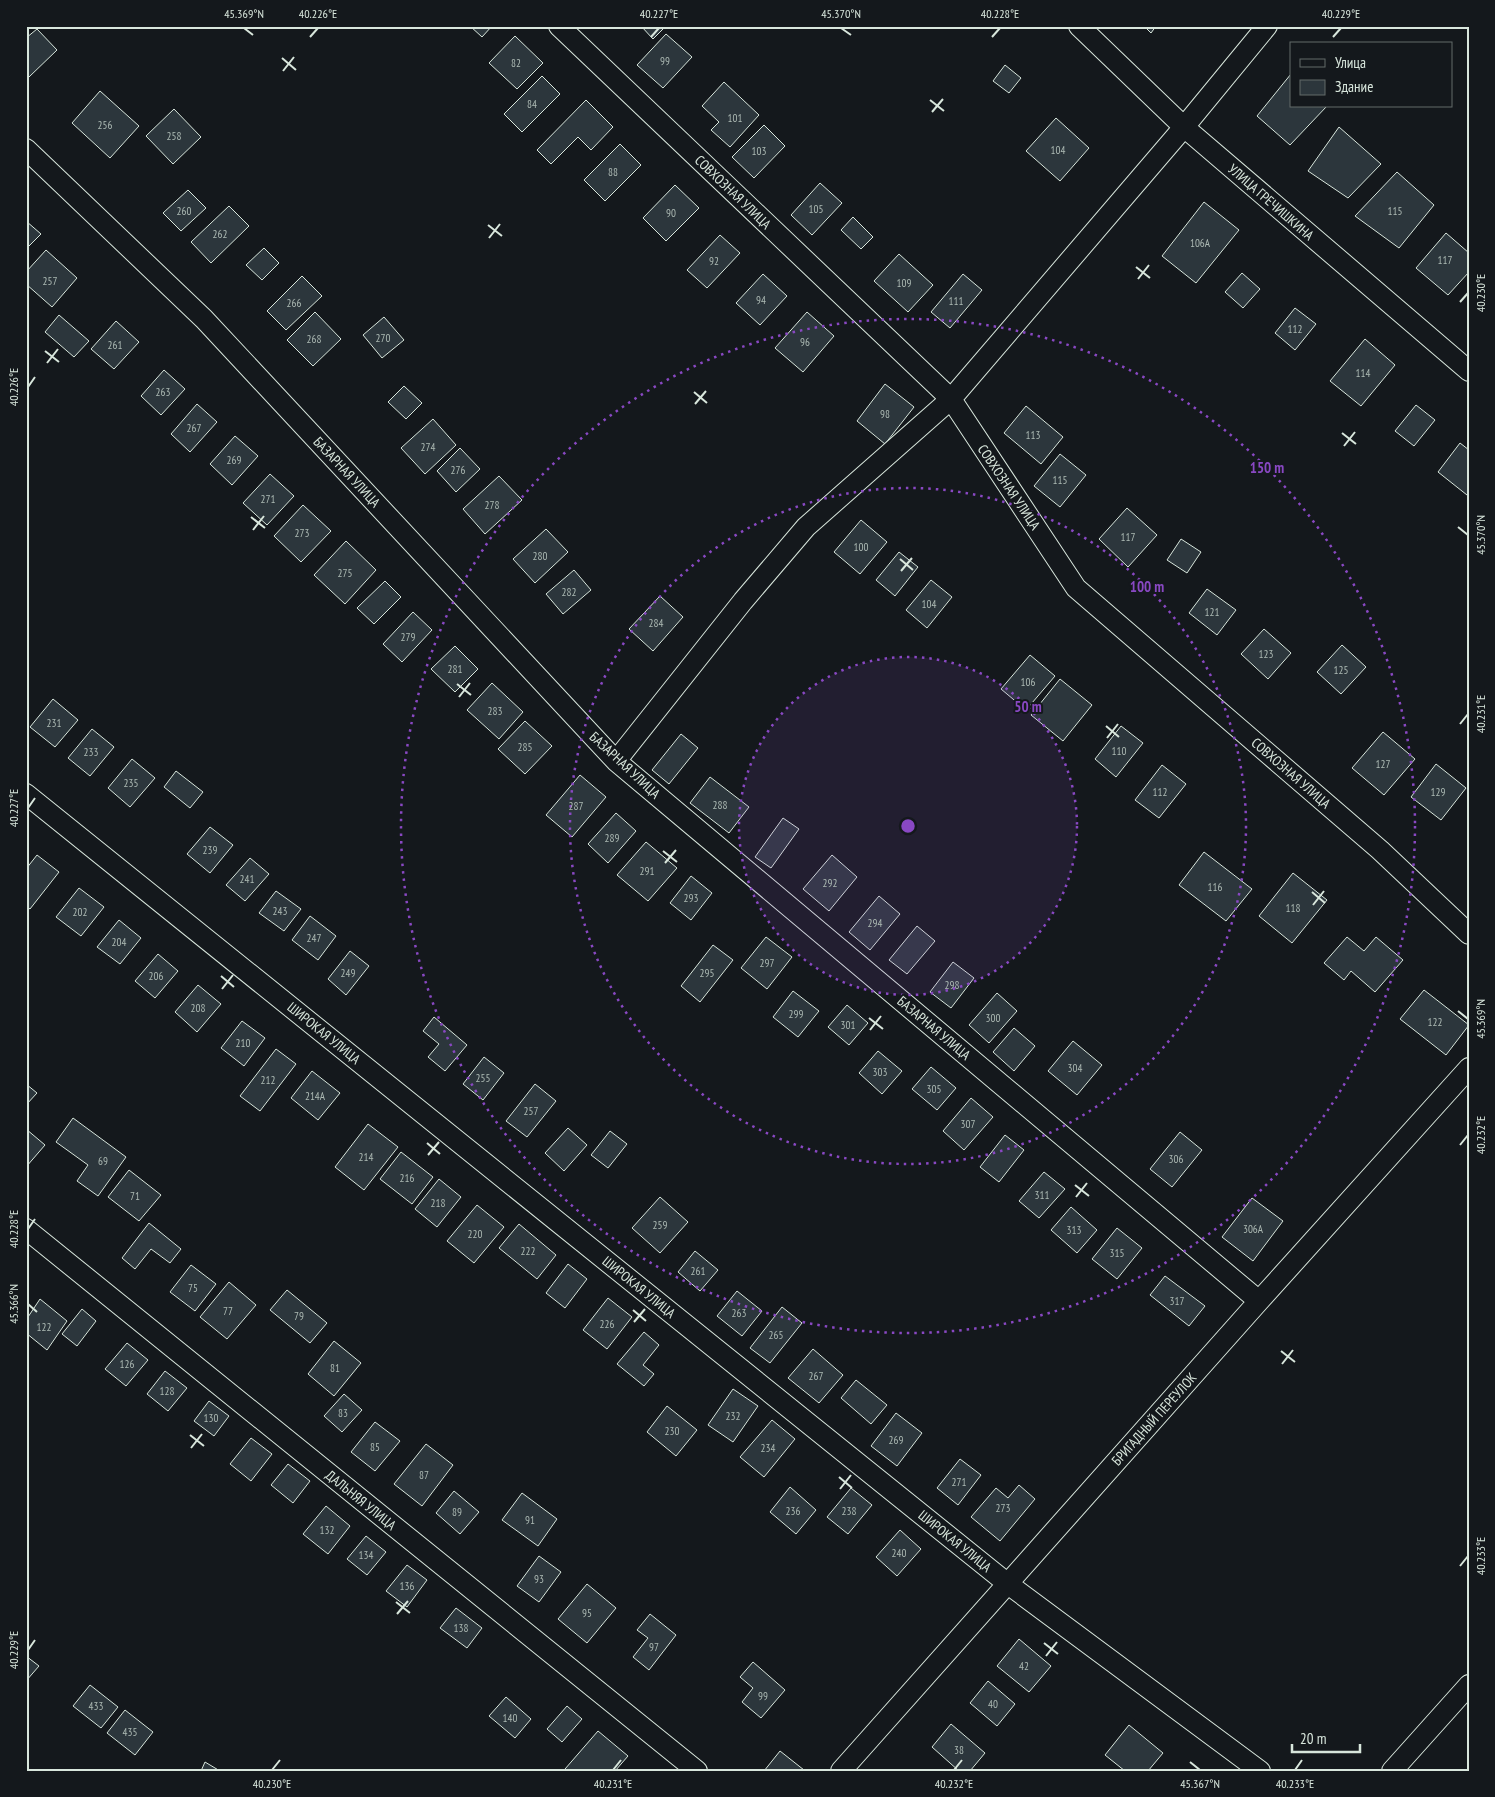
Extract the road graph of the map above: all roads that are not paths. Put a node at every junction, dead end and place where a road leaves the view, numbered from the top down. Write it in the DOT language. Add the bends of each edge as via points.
graph roads {
  1 [pos="559,26"];
  2 [pos="1079,26"];
  3 [pos="1267,26"];
  4 [pos="1184,127"];
  5 [pos="26,149"];
  6 [pos="1469,371"];
  7 [pos="951,399"];
  8 [pos="616,761"];
  9 [pos="26,794"];
  10 [pos="1469,934"];
  11 [pos="1469,1068"];
  12 [pos="26,1230"];
  13 [pos="1259,1301"];
  14 [pos="1008,1584"];
  15 [pos="1469,1685"];
  16 [pos="697,1771"];
  17 [pos="841,1771"];
  18 [pos="1260,1771"];
  19 [pos="1392,1771"];
  1 -- 7 [label="street, СОВХОЗНАЯ УЛИЦА"];
  2 -- 4 [label="street, УЛИЦА ГРЕЧИШКИНА"];
  3 -- 4 [label="street"];
  4 -- 6 [label="street, УЛИЦА ГРЕЧИШКИНА"];
  4 -- 7 [label="street"];
  5 -- 8 [label="street, БАЗАРНАЯ УЛИЦА" via="204,319"];
  7 -- 8 [label="street" via="806,526"];
  7 -- 10 [label="street, СОВХОЗНАЯ УЛИЦА" via="1076,588 1380,850"];
  8 -- 13 [label="street, БАЗАРНАЯ УЛИЦА"];
  9 -- 14 [label="street, ШИРОКАЯ УЛИЦА"];
  11 -- 13 [label="street, БРИГАДНЫЙ ПЕРЕУЛОК"];
  12 -- 16 [label="street, ДАЛЬНЯЯ УЛИЦА"];
  13 -- 14 [label="street, БРИГАДНЫЙ ПЕРЕУЛОК"];
  14 -- 17 [label="street, БРИГАДНЫЙ ПЕРЕУЛОК"];
  14 -- 18 [label="street, ШИРОКАЯ УЛИЦА"];
  15 -- 19 [label="street"];
}
